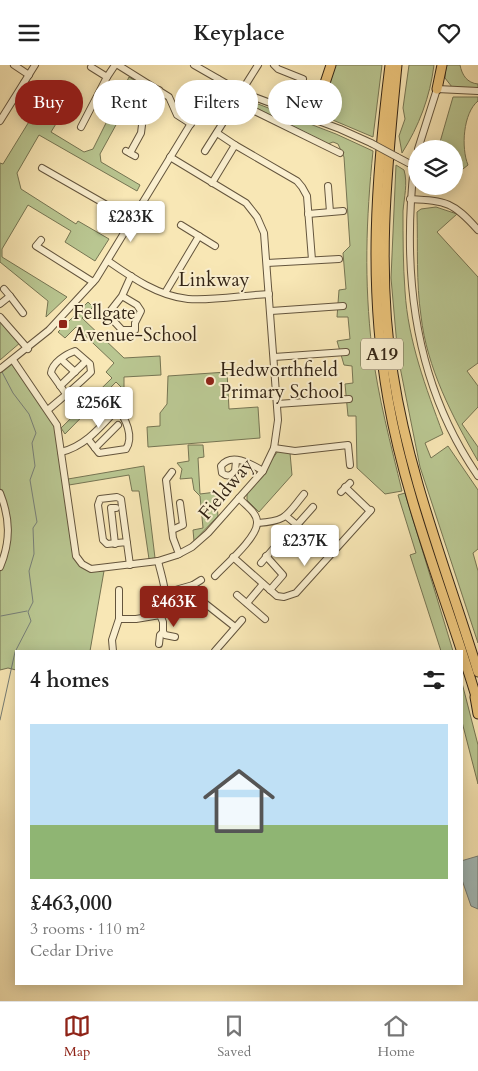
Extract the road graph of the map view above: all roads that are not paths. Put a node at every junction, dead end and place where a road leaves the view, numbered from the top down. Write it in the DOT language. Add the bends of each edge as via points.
graph roads {
  1 [pos="14,65"];
  2 [pos="35,65"];
  3 [pos="117,65"];
  4 [pos="194,65"];
  5 [pos="258,65"];
  6 [pos="274,65"];
  7 [pos="331,65"];
  8 [pos="386,65"];
  9 [pos="442,65"];
  10 [pos="396,66"];
  11 [pos="91,67"];
  12 [pos="29,75"];
  13 [pos="300,75"];
  14 [pos="107,77"];
  15 [pos="218,79"];
  16 [pos="26,80"];
  17 [pos="142,80"];
  18 [pos="250,80"];
  19 [pos="326,80"];
  20 [pos="437,89"];
  21 [pos="478,91"];
  22 [pos="165,94"];
  23 [pos="15,97"];
  24 [pos="175,110"];
  25 [pos="258,112"];
  26 [pos="384,115"];
  27 [pos="0,121"];
  28 [pos="142,125"];
  29 [pos="189,125"];
  30 [pos="221,125"];
  31 [pos="328,125"];
  32 [pos="81,127"];
  33 [pos="216,133"];
  34 [pos="421,140"];
  35 [pos="236,145"];
  36 [pos="336,149"];
  37 [pos="206,151"];
  38 [pos="130,153"];
  39 [pos="170,157"];
  40 [pos="408,163"];
  41 [pos="42,168"];
  42 [pos="212,183"];
  43 [pos="328,186"];
  44 [pos="410,195"];
  45 [pos="410,199"];
  46 [pos="343,211"];
  47 [pos="330,212"];
  48 [pos="308,214"];
  49 [pos="133,220"];
  50 [pos="181,225"];
  51 [pos="478,230"];
  52 [pos="199,236"];
  53 [pos="41,240"];
  54 [pos="215,245"];
  55 [pos="339,259"];
  56 [pos="312,260"];
  57 [pos="108,261"];
  58 [pos="267,263"];
  59 [pos="131,276"];
  60 [pos="93,282"];
  61 [pos="4,289"];
  62 [pos="165,293"];
  63 [pos="269,294"];
  64 [pos="10,296"];
  65 [pos="122,296"];
  66 [pos="0,304"];
  67 [pos="343,305"];
  68 [pos="23,309"];
  69 [pos="271,311"];
  70 [pos="0,317"];
  71 [pos="28,349"];
  72 [pos="346,352"];
  73 [pos="274,357"];
  74 [pos="13,359"];
  75 [pos="64,362"];
  76 [pos="83,364"];
  77 [pos="0,369"];
  78 [pos="75,372"];
  79 [pos="60,386"];
  80 [pos="66,394"];
  81 [pos="349,399"];
  82 [pos="124,402"];
  83 [pos="277,404"];
  84 [pos="49,409"];
  85 [pos="117,409"];
  86 [pos="118,425"];
  87 [pos="88,439"];
  88 [pos="95,447"];
  89 [pos="274,448"];
  90 [pos="60,452"];
  91 [pos="236,461"];
  92 [pos="350,465"];
  93 [pos="263,471"];
  94 [pos="172,472"];
  95 [pos="478,476"];
  96 [pos="345,487"];
  97 [pos="0,493"];
  98 [pos="304,494"];
  99 [pos="239,498"];
  100 [pos="180,503"];
  101 [pos="2,505"];
  102 [pos="313,507"];
  103 [pos="116,508"];
  104 [pos="286,516"];
  105 [pos="258,523"];
  106 [pos="297,525"];
  107 [pos="172,530"];
  108 [pos="305,532"];
  109 [pos="127,542"];
  110 [pos="115,544"];
  111 [pos="274,548"];
  112 [pos="179,554"];
  113 [pos="266,556"];
  114 [pos="233,557"];
  115 [pos="158,561"];
  116 [pos="261,563"];
  117 [pos="130,565"];
  118 [pos="0,567"];
  119 [pos="215,576"];
  120 [pos="201,580"];
  121 [pos="263,584"];
  122 [pos="193,585"];
  123 [pos="119,589"];
  124 [pos="270,590"];
  125 [pos="165,593"];
  126 [pos="236,595"];
  127 [pos="120,600"];
  128 [pos="111,601"];
  129 [pos="246,603"];
  130 [pos="160,615"];
  131 [pos="119,619"];
  132 [pos="265,619"];
  133 [pos="242,620"];
  134 [pos="234,627"];
  135 [pos="163,632"];
  136 [pos="175,637"];
  137 [pos="159,643"];
  138 [pos="113,650"];
  139 [pos="216,650"];
  140 [pos="461,650"];
  141 [pos="463,656"];
  142 [pos="478,673"];
  143 [pos="473,687"];
  144 [pos="478,703"];
  145 [pos="478,714"];
  1 -- 12 [label="street"];
  2 -- 12 [label="street"];
  3 -- 14 [label="street"];
  3 -- 17 [label="street"];
  4 -- 15 [label="street"];
  5 -- 18 [label="street"];
  6 -- 13 [label="street"];
  7 -- 19 [label="highway"];
  8 -- 26 [label="highway"];
  9 -- 20 [label="highway"];
  10 -- 26 [label="highway, A19"];
  10 -- 142 [label="highway, A19" via="383,251 392,373 417,484"];
  11 -- 14 [label="street"];
  12 -- 16 [label="street"];
  14 -- 32 [label="street"];
  20 -- 21 [label="street"];
  20 -- 34 [label="street"];
  22 -- 24 [label="street"];
  23 -- 27 [label="street"];
  25 -- 36 [label="street"];
  26 -- 140 [label="highway, A19" via="375,269 388,400 406,477"];
  28 -- 38 [label="street"];
  29 -- 39 [label="street"];
  30 -- 33 [label="street"];
  31 -- 40 [label="street, bridge"];
  33 -- 35 [label="street"];
  33 -- 37 [label="street"];
  35 -- 42 [label="street"];
  35 -- 48 [label="street" via="296,181 306,196"];
  39 -- 42 [label="street, Fieldway"];
  39 -- 49 [label="street"];
  41 -- 49 [label="street"];
  42 -- 58 [label="street, Fieldway" via="246,203 257,217 264,233"];
  43 -- 47 [label="street"];
  44 -- 45 [label="street"];
  45 -- 51 [label="street" via="452,205"];
  45 -- 95 [label="street" via="411,276 423,355 451,431"];
  46 -- 47 [label="street"];
  47 -- 48 [label="street"];
  48 -- 56 [label="street"];
  49 -- 57 [label="street"];
  50 -- 52 [label="street"];
  52 -- 54 [label="street"];
  52 -- 62 [label="street"];
  53 -- 60 [label="street" via="35,245"];
  55 -- 56 [label="street"];
  56 -- 58 [label="street"];
  57 -- 59 [label="street, Linkway"];
  57 -- 60 [label="street"];
  58 -- 63 [label="street, Fieldway"];
  59 -- 62 [label="street, Linkway"];
  59 -- 65 [label="street"];
  60 -- 71 [label="street"];
  61 -- 64 [label="street"];
  62 -- 63 [label="street, Linkway" via="188,299"];
  63 -- 69 [label="street, Fieldway"];
  64 -- 66 [label="street"];
  64 -- 68 [label="street"];
  65 -- 65 [label="street" via="111,310 110,317 122,330 136,334 135,323 141,311"];
  67 -- 69 [label="street"];
  69 -- 73 [label="street, Fieldway"];
  70 -- 71 [label="street"];
  71 -- 74 [label="street"];
  72 -- 73 [label="street"];
  73 -- 83 [label="street, Fieldway"];
  74 -- 77 [label="street"];
  74 -- 84 [label="street, Fieldway"];
  75 -- 78 [label="street"];
  76 -- 78 [label="street"];
  78 -- 79 [label="street"];
  79 -- 80 [label="street"];
  79 -- 80 [label="street" via="51,373 52,368 68,353 75,351 90,364 91,372"];
  80 -- 84 [label="street"];
  81 -- 83 [label="street"];
  82 -- 85 [label="street"];
  83 -- 89 [label="street, Fieldway"];
  84 -- 90 [label="street, Fieldway" via="57,425"];
  85 -- 87 [label="street"];
  85 -- 88 [label="street" via="126,418 129,444 126,449 99,453"];
  86 -- 88 [label="street"];
  87 -- 88 [label="street"];
  87 -- 90 [label="street" via="75,449"];
  89 -- 92 [label="street" via="295,451 352,445"];
  89 -- 93 [label="street, Fieldway"];
  90 -- 117 [label="street, Fieldway" via="76,556 91,569"];
  91 -- 93 [label="street" via="248,462"];
  93 -- 99 [label="street, Fieldway"];
  94 -- 107 [label="street" via="166,480"];
  96 -- 124 [label="street" via="371,510 296,593 284,597"];
  97 -- 101 [label="street"];
  98 -- 104 [label="street"];
  99 -- 105 [label="street" via="254,513"];
  99 -- 112 [label="street, Fieldway" via="208,533"];
  100 -- 107 [label="street" via="183,525"];
  101 -- 118 [label="street" via="9,529"];
  102 -- 106 [label="street"];
  103 -- 110 [label="street" via="111,508"];
  104 -- 105 [label="street" via="276,522"];
  104 -- 106 [label="street"];
  105 -- 114 [label="street" via="255,532"];
  106 -- 108 [label="street"];
  107 -- 112 [label="street"];
  109 -- 110 [label="street"];
  109 -- 110 [label="street" via="121,499 100,499 103,540 107,545"];
  109 -- 117 [label="street"];
  111 -- 113 [label="street"];
  112 -- 115 [label="street, Fieldway"];
  113 -- 116 [label="street"];
  113 -- 124 [label="street" via="283,575"];
  114 -- 119 [label="street"];
  114 -- 121 [label="street"];
  115 -- 117 [label="street, Fieldway"];
  115 -- 125 [label="street"];
  120 -- 122 [label="street"];
  121 -- 124 [label="street"];
  121 -- 129 [label="street"];
  122 -- 125 [label="street"];
  122 -- 134 [label="street" via="202,601"];
  123 -- 127 [label="street"];
  125 -- 130 [label="street" via="166,607"];
  126 -- 129 [label="street"];
  127 -- 128 [label="street"];
  127 -- 131 [label="street"];
  129 -- 132 [label="street"];
  130 -- 131 [label="street"];
  130 -- 135 [label="street"];
  131 -- 138 [label="street" via="112,640"];
  133 -- 134 [label="street"];
  134 -- 139 [label="street"];
  135 -- 136 [label="street"];
  135 -- 137 [label="street"];
  141 -- 143 [label="highway, A19"];
  143 -- 144 [label="highway, A19"];
  143 -- 145 [label="highway, A19"];
}
